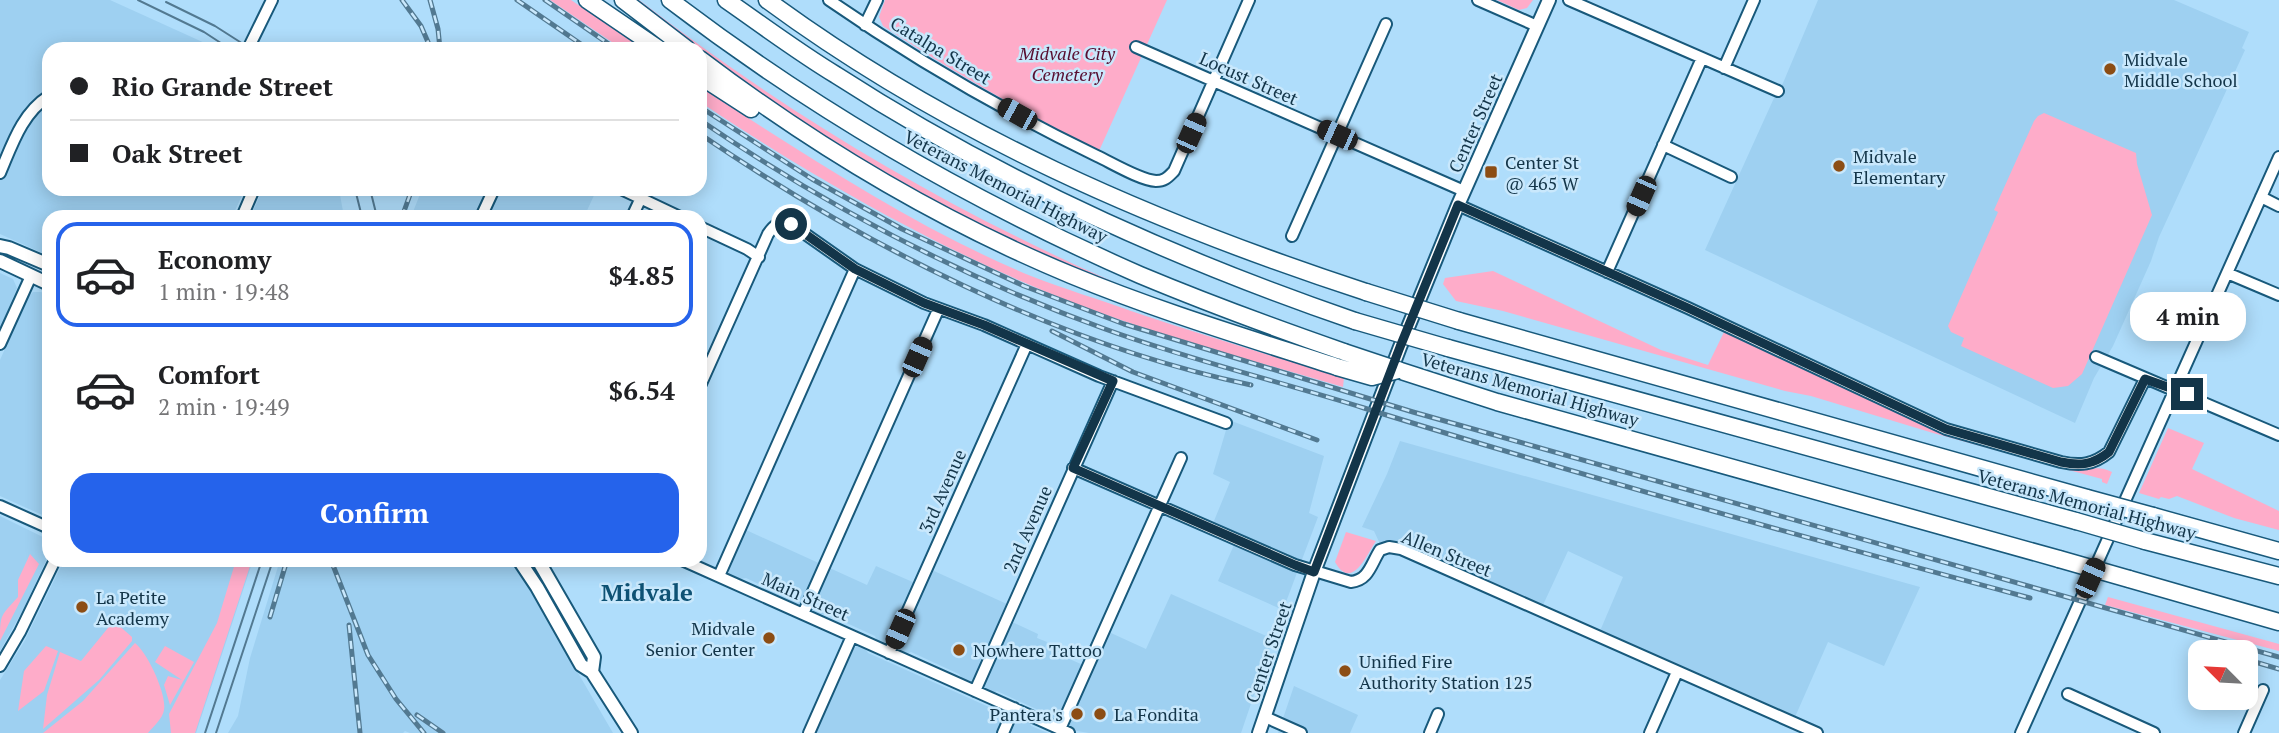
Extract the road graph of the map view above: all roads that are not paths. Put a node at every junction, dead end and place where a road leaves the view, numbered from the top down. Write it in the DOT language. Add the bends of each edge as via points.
graph roads {
  1 [pos="272,0"];
  2 [pos="587,0"];
  3 [pos="623,0"];
  4 [pos="670,0"];
  5 [pos="726,0"];
  6 [pos="767,0"];
  7 [pos="829,0"];
  8 [pos="877,0"];
  9 [pos="1249,0"];
  10 [pos="1478,0"];
  11 [pos="1549,0"];
  12 [pos="1569,0"];
  13 [pos="1755,0"];
  14 [pos="1386,24"];
  15 [pos="865,25"];
  16 [pos="1537,26"];
  17 [pos="251,42"];
  18 [pos="649,42"];
  19 [pos="678,42"];
  20 [pos="1136,47"];
  21 [pos="1702,58"];
  22 [pos="707,64"];
  23 [pos="1724,68"];
  24 [pos="707,80"];
  25 [pos="1213,81"];
  26 [pos="1778,91"];
  27 [pos="42,101"];
  28 [pos="1337,135"];
  29 [pos="1664,145"];
  30 [pos="2279,157"];
  31 [pos="0,173"];
  32 [pos="1731,177"];
  33 [pos="1464,191"];
  34 [pos="646,196"];
  35 [pos="2261,197"];
  36 [pos="1458,205"];
  37 [pos="2279,205"];
  38 [pos="669,210"];
  39 [pos="932,210"];
  40 [pos="707,230"];
  41 [pos="1292,236"];
  42 [pos="0,246"];
  43 [pos="758,257"];
  44 [pos="0,261"];
  45 [pos="42,262"];
  46 [pos="855,269"];
  47 [pos="1607,272"];
  48 [pos="2227,273"];
  49 [pos="31,276"];
  50 [pos="42,281"];
  51 [pos="2279,295"];
  52 [pos="938,310"];
  53 [pos="0,344"];
  54 [pos="1027,344"];
  55 [pos="2096,357"];
  56 [pos="1341,360"];
  57 [pos="707,370"];
  58 [pos="2145,379"];
  59 [pos="1113,381"];
  60 [pos="2175,390"];
  61 [pos="1226,423"];
  62 [pos="2279,435"];
  63 [pos="1181,458"];
  64 [pos="1073,468"];
  65 [pos="0,506"];
  66 [pos="1160,506"];
  67 [pos="42,525"];
  68 [pos="2279,551"];
  69 [pos="51,567"];
  70 [pos="524,567"];
  71 [pos="542,567"];
  72 [pos="698,567"];
  73 [pos="1314,572"];
  74 [pos="719,576"];
  75 [pos="2279,576"];
  76 [pos="803,614"];
  77 [pos="2279,622"];
  78 [pos="852,636"];
  79 [pos="890,653"];
  80 [pos="0,666"];
  81 [pos="592,672"];
  82 [pos="1677,672"];
  83 [pos="2263,690"];
  84 [pos="975,691"];
  85 [pos="2068,694"];
  86 [pos="1014,708"];
  87 [pos="1438,714"];
  88 [pos="1265,717"];
  89 [pos="1064,731"];
  90 [pos="631,733"];
  91 [pos="809,733"];
  92 [pos="1003,733"];
  93 [pos="1259,733"];
  94 [pos="1301,733"];
  95 [pos="1430,733"];
  96 [pos="1650,733"];
  97 [pos="1817,733"];
  98 [pos="2021,733"];
  99 [pos="2154,733"];
  100 [pos="2244,733"];
  1 -- 17 [label="street"];
  2 -- 18 [label="highway"];
  3 -- 19 [label="highway"];
  4 -- 56 [label="highway, Veterans Memorial Highway" via="865,133 995,205 1085,250"];
  5 -- 75 [label="highway, Veterans Memorial Highway, bridge" via="836,76 1045,193 1218,270 1355,321"];
  6 -- 68 [label="highway, bridge" via="894,85 1020,154 1139,210 1304,272 1459,321"];
  7 -- 15 [label="street, Catalpa Street"];
  8 -- 15 [label="street"];
  9 -- 25 [label="street"];
  10 -- 16 [label="street"];
  11 -- 16 [label="main road, Center Street"];
  12 -- 21 [label="street"];
  13 -- 23 [label="street"];
  14 -- 28 [label="street"];
  15 -- 25 [label="street, Catalpa Street" via="1055,135 1152,181 1167,179 1174,171"];
  16 -- 33 [label="main road, Center Street"];
  20 -- 25 [label="street, Locust Street"];
  21 -- 23 [label="street"];
  21 -- 29 [label="street"];
  22 -- 39 [label="highway" via="807,136"];
  23 -- 26 [label="street"];
  24 -- 39 [label="highway" via="832,160"];
  25 -- 28 [label="street, Locust Street"];
  27 -- 31 [label="street" via="23,122"];
  28 -- 33 [label="street, Locust Street"];
  28 -- 41 [label="street"];
  29 -- 32 [label="street"];
  29 -- 47 [label="street"];
  30 -- 35 [label="street"];
  33 -- 36 [label="main road, Center Street"];
  34 -- 38 [label="street"];
  35 -- 37 [label="street"];
  35 -- 48 [label="street"];
  36 -- 47 [label="street"];
  36 -- 73 [label="main road, Center Street"];
  39 -- 56 [label="highway" via="1112,292"];
  40 -- 43 [label="street"];
  42 -- 45 [label="main road"];
  43 -- 46 [label="street" via="772,228 778,223 791,224"];
  43 -- 57 [label="street"];
  44 -- 49 [label="main road"];
  46 -- 52 [label="street"];
  46 -- 74 [label="street"];
  47 -- 58 [label="street" via="1946,429 2076,465 2109,452"];
  48 -- 51 [label="street"];
  48 -- 60 [label="street"];
  49 -- 50 [label="main road"];
  49 -- 53 [label="street"];
  52 -- 54 [label="street"];
  52 -- 76 [label="street"];
  54 -- 59 [label="street"];
  54 -- 79 [label="street, 3rd Avenue"];
  55 -- 58 [label="street"];
  56 -- 77 [label="highway, Veterans Memorial Highway, bridge" via="1398,370"];
  58 -- 60 [label="street"];
  59 -- 61 [label="street"];
  59 -- 64 [label="street, 2nd Avenue"];
  60 -- 62 [label="street"];
  60 -- 98 [label="street"];
  63 -- 66 [label="street"];
  64 -- 66 [label="street, Allen Street"];
  64 -- 84 [label="street, 2nd Avenue"];
  65 -- 67 [label="street"];
  66 -- 73 [label="street, Allen Street"];
  66 -- 89 [label="street"];
  69 -- 80 [label="street"];
  70 -- 81 [label="main road" via="581,665"];
  71 -- 81 [label="main road" via="594,657"];
  72 -- 74 [label="street, Main Street"];
  73 -- 82 [label="street, Allen Street" via="1355,582 1366,575 1380,550 1401,549"];
  73 -- 88 [label="main road, Center Street"];
  74 -- 76 [label="street, Main Street"];
  76 -- 78 [label="street, Main Street"];
  78 -- 79 [label="street, Main Street"];
  78 -- 91 [label="street"];
  79 -- 84 [label="street, Main Street"];
  81 -- 90 [label="main road"];
  82 -- 96 [label="street"];
  82 -- 97 [label="street, Allen Street"];
  83 -- 100 [label="street"];
  84 -- 86 [label="street, Main Street"];
  85 -- 99 [label="street"];
  86 -- 89 [label="street, Main Street"];
  86 -- 92 [label="street"];
  87 -- 95 [label="street"];
  88 -- 93 [label="main road, Center Street"];
  88 -- 94 [label="street"];
}
